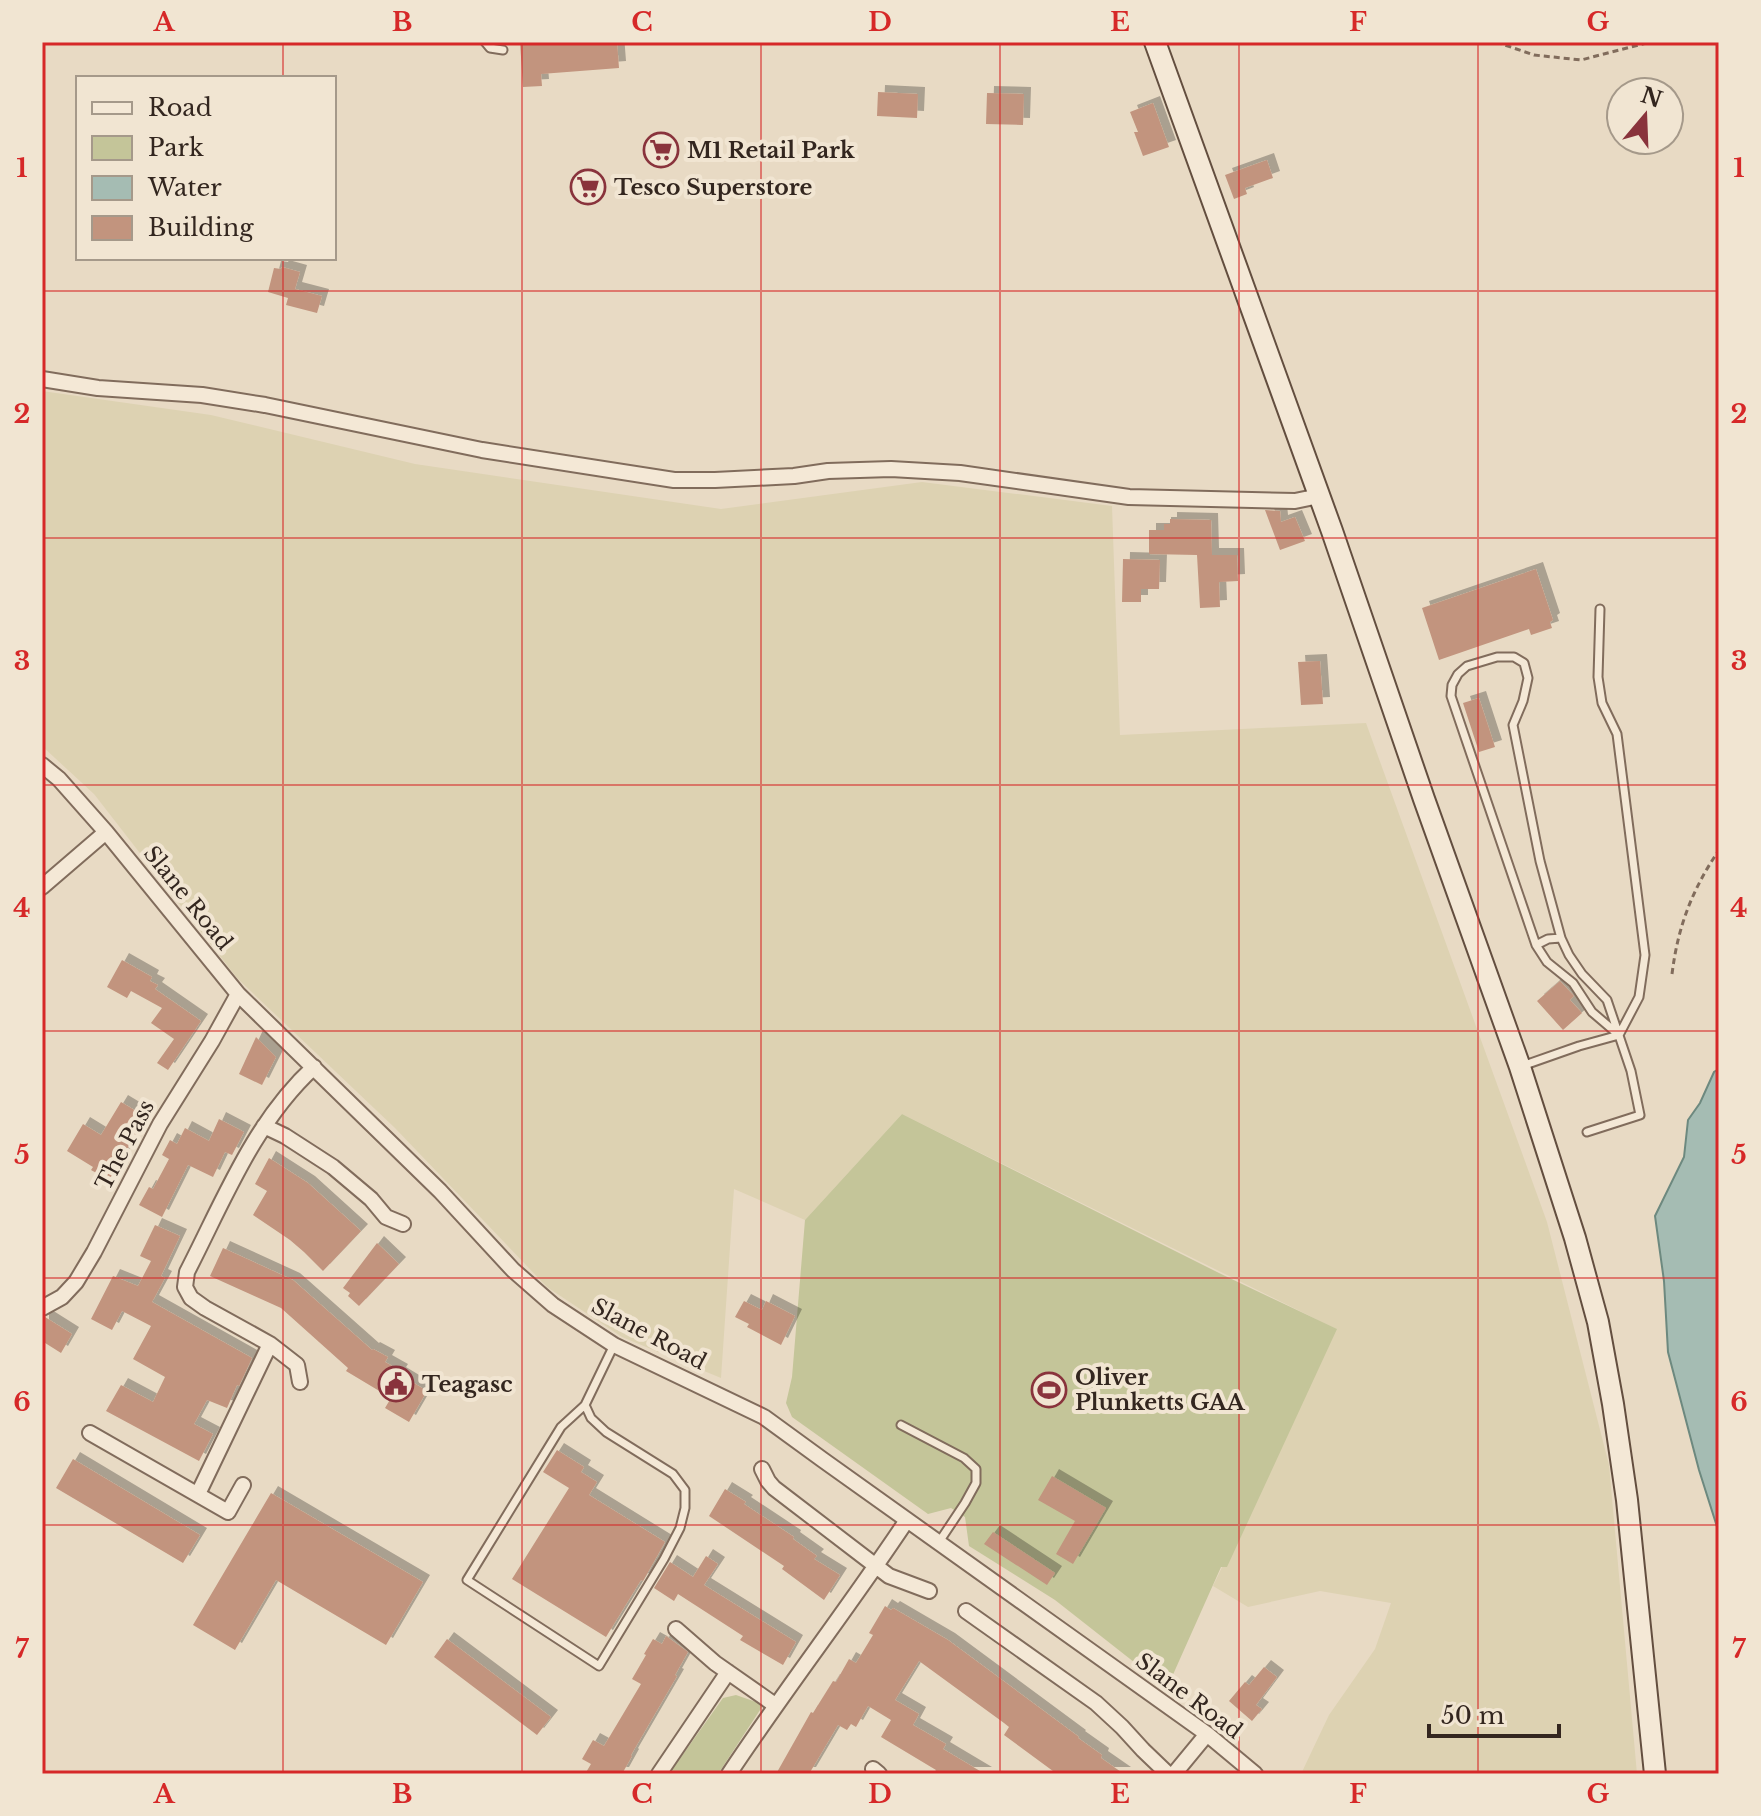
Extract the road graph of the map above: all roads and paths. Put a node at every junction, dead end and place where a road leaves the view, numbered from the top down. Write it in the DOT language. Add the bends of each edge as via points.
graph roads {
  1 [pos="485,42"];
  2 [pos="1155,42"];
  3 [pos="1496,42"];
  4 [pos="1650,42"];
  5 [pos="503,50"];
  6 [pos="42,379"];
  7 [pos="1319,496"];
  8 [pos="1600,609"];
  9 [pos="42,765"];
  10 [pos="106,832"];
  11 [pos="1719,850"];
  12 [pos="43,885"];
  13 [pos="1561,938"];
  14 [pos="1536,945"];
  15 [pos="1672,974"];
  16 [pos="238,994"];
  17 [pos="1619,1035"];
  18 [pos="314,1067"];
  19 [pos="1520,1067"];
  20 [pos="264,1126"];
  21 [pos="1587,1132"];
  22 [pos="403,1224"];
  23 [pos="42,1308"];
  24 [pos="270,1344"];
  25 [pos="614,1345"];
  26 [pos="300,1382"];
  27 [pos="585,1405"];
  28 [pos="901,1425"];
  29 [pos="90,1433"];
  30 [pos="762,1469"];
  31 [pos="243,1485"];
  32 [pos="198,1494"];
  33 [pos="907,1520"];
  34 [pos="939,1542"];
  35 [pos="876,1567"];
  36 [pos="929,1591"];
  37 [pos="966,1611"];
  38 [pos="676,1629"];
  39 [pos="728,1672"];
  40 [pos="775,1705"];
  41 [pos="1207,1734"];
  42 [pos="659,1774"];
  43 [pos="729,1774"];
  44 [pos="1171,1774"];
  45 [pos="1255,1774"];
  46 [pos="1655,1774"];
  1 -- 5 [label="lane"];
  2 -- 7 [label="main road"];
  3 -- 4 [label="path" via="1534,55 1581,60"];
  6 -- 7 [label="street" via="218,397 482,450 674,480 891,469 960,473 1129,497 1295,501"];
  7 -- 19 [label="main road"];
  8 -- 17 [label="lane" via="1598,677 1602,703 1617,734 1645,955 1639,997"];
  9 -- 10 [label="street, Slane Road"];
  10 -- 12 [label="street"];
  10 -- 16 [label="street, Slane Road"];
  11 -- 15 [label="path" via="1690,902"];
  13 -- 14 [label="lane"];
  13 -- 14 [label="lane" via="1513,725 1528,678 1524,663 1497,657 1467,666 1452,685 1451,696"];
  13 -- 17 [label="lane" via="1582,974 1607,1000"];
  14 -- 17 [label="lane" via="1573,983 1592,1012"];
  16 -- 18 [label="street, Slane Road"];
  16 -- 23 [label="street, The Pass" via="160,1124 76,1282"];
  17 -- 19 [label="lane"];
  17 -- 21 [label="lane" via="1640,1115"];
  18 -- 20 [label="street"];
  18 -- 25 [label="street, Slane Road" via="513,1270 553,1305"];
  19 -- 46 [label="main road" via="1598,1322 1627,1500"];
  20 -- 22 [label="street" via="333,1167 386,1217"];
  20 -- 24 [label="street" via="187,1272 185,1287 205,1308"];
  24 -- 26 [label="street" via="297,1365"];
  24 -- 32 [label="street"];
  25 -- 27 [label="lane"];
  25 -- 33 [label="street, Slane Road" via="764,1417"];
  27 -- 27 [label="lane" via="606,1432 673,1474 685,1490 680,1528 599,1666 467,1580 561,1427"];
  28 -- 34 [label="lane" via="976,1469 976,1483"];
  29 -- 32 [label="street"];
  30 -- 35 [label="street" via="774,1488"];
  31 -- 32 [label="street" via="228,1512"];
  33 -- 34 [label="street, Slane Road"];
  33 -- 35 [label="street"];
  34 -- 41 [label="street, Slane Road"];
  35 -- 36 [label="street"];
  35 -- 40 [label="street"];
  37 -- 44 [label="street" via="1096,1703"];
  38 -- 39 [label="street"];
  39 -- 40 [label="street"];
  39 -- 42 [label="street"];
  40 -- 43 [label="street"];
  41 -- 44 [label="street"];
  41 -- 45 [label="street, Slane Road"];
}
